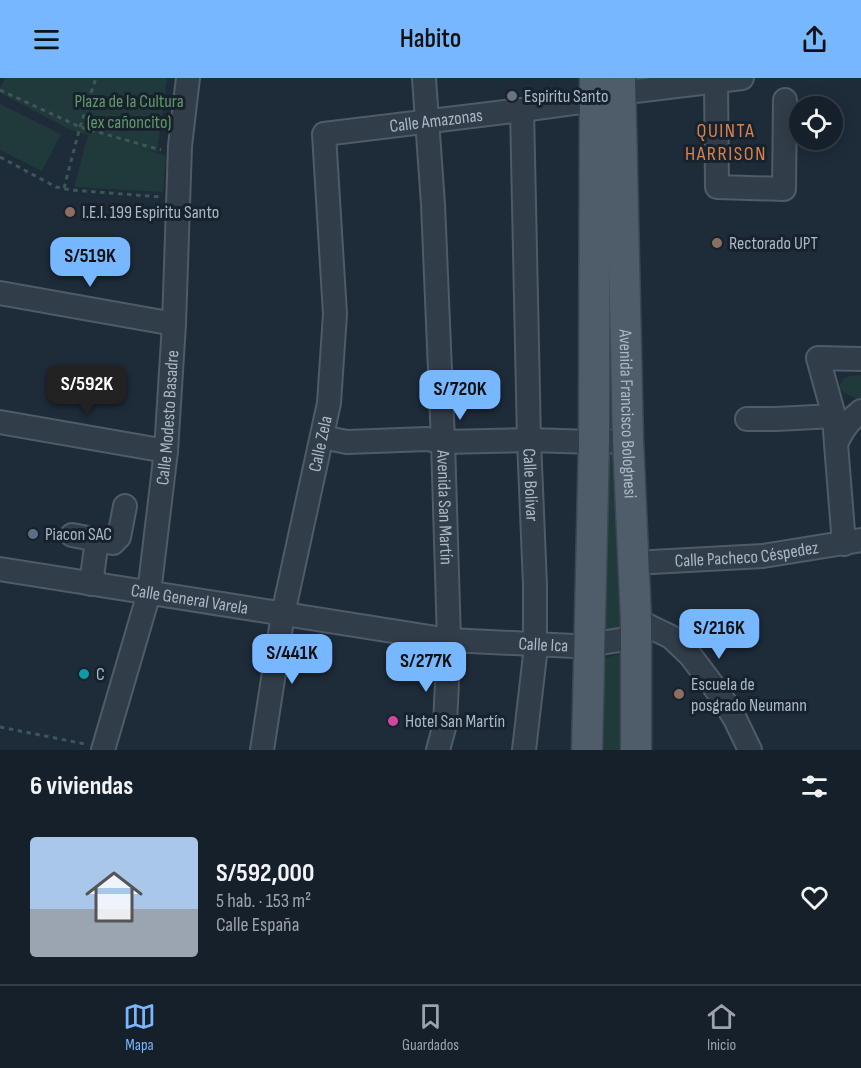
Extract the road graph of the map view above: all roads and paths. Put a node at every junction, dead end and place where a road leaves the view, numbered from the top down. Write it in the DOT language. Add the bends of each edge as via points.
graph roads {
  1 [pos="96,78"];
  2 [pos="188,78"];
  3 [pos="424,78"];
  4 [pos="742,78"];
  5 [pos="716,81"];
  6 [pos="607,87"];
  7 [pos="0,90"];
  8 [pos="785,100"];
  9 [pos="522,110"];
  10 [pos="427,122"];
  11 [pos="80,127"];
  12 [pos="324,134"];
  13 [pos="169,152"];
  14 [pos="0,157"];
  15 [pos="64,188"];
  16 [pos="166,197"];
  17 [pos="0,293"];
  18 [pos="174,324"];
  19 [pos="861,359"];
  20 [pos="861,411"];
  21 [pos="834,416"];
  22 [pos="747,419"];
  23 [pos="0,422"];
  24 [pos="322,437"];
  25 [pos="529,440"];
  26 [pos="628,441"];
  27 [pos="443,442"];
  28 [pos="594,442"];
  29 [pos="836,444"];
  30 [pos="166,451"];
  31 [pos="124,506"];
  32 [pos="72,535"];
  33 [pos="97,540"];
  34 [pos="853,542"];
  35 [pos="633,563"];
  36 [pos="0,569"];
  37 [pos="91,584"];
  38 [pos="149,593"];
  39 [pos="283,614"];
  40 [pos="636,628"];
  41 [pos="449,640"];
  42 [pos="534,643"];
  43 [pos="590,645"];
  44 [pos="0,727"];
  45 [pos="94,747"];
  46 [pos="262,750"];
  47 [pos="438,750"];
  48 [pos="524,750"];
  49 [pos="587,750"];
  50 [pos="636,750"];
  51 [pos="750,750"];
  1 -- 11 [label="path"];
  2 -- 18 [label="street, Calle Modesto Basadre" via="180,146"];
  3 -- 10 [label="street, Avenida San Martín"];
  4 -- 5 [label="street, Calle Amazonas"];
  5 -- 6 [label="street, Calle Amazonas"];
  5 -- 8 [label="street" via="717,187 784,189"];
  6 -- 9 [label="street, Calle Amazonas"];
  6 -- 26 [label="main road, Avenida Francisco Bolognesi"];
  6 -- 28 [label="main road, Avenida Francisco Bolognesi"];
  7 -- 11 [label="path"];
  9 -- 10 [label="street, Calle Amazonas"];
  9 -- 25 [label="street, Calle Bolívar"];
  10 -- 12 [label="street, Calle Amazonas"];
  10 -- 27 [label="street, Avenida San Martín"];
  11 -- 13 [label="path"];
  11 -- 15 [label="path"];
  12 -- 24 [label="street, Calle Zela" via="336,314 329,403"];
  14 -- 15 [label="path"];
  15 -- 16 [label="path"];
  17 -- 18 [label="street"];
  18 -- 30 [label="street, Calle Modesto Basadre"];
  19 -- 21 [label="street" via="818,358"];
  20 -- 29 [label="street" via="842,430"];
  21 -- 22 [label="street"];
  21 -- 29 [label="street"];
  23 -- 30 [label="street"];
  24 -- 27 [label="street" via="347,442"];
  24 -- 39 [label="street, Calle Zela"];
  25 -- 27 [label="street"];
  25 -- 28 [label="street"];
  25 -- 42 [label="street, Calle Bolívar"];
  26 -- 28 [label="street"];
  26 -- 35 [label="main road, Avenida Francisco Bolognesi"];
  27 -- 41 [label="street, Avenida San Martín"];
  28 -- 43 [label="main road, Avenida Francisco Bolognesi"];
  29 -- 34 [label="street"];
  30 -- 38 [label="street, Calle Modesto Basadre"];
  31 -- 33 [label="street" via="119,537 113,543"];
  32 -- 33 [label="street"];
  33 -- 37 [label="street"];
  34 -- 35 [label="street, Calle Pacheco Céspedez" via="763,556"];
  35 -- 40 [label="main road, Avenida Francisco Bolognesi"];
  36 -- 37 [label="street, Calle General Varela"];
  37 -- 38 [label="street, Calle General Varela"];
  38 -- 39 [label="street, Calle General Varela"];
  38 -- 45 [label="street, Calle Modesto Basadre"];
  39 -- 41 [label="street, Calle General Varela"];
  39 -- 46 [label="street, Calle Zela"];
  40 -- 43 [label="street, Calle Ica"];
  40 -- 50 [label="main road, Avenida Francisco Bolognesi"];
  40 -- 51 [label="street" via="671,637 690,655 721,696"];
  41 -- 42 [label="street, Calle Ica"];
  41 -- 47 [label="street, Avenida San Martín" via="445,724"];
  42 -- 43 [label="street, Calle Ica"];
  42 -- 48 [label="street, Calle Bolívar"];
  43 -- 49 [label="main road, Avenida Francisco Bolognesi"];
  44 -- 45 [label="path"];
}
